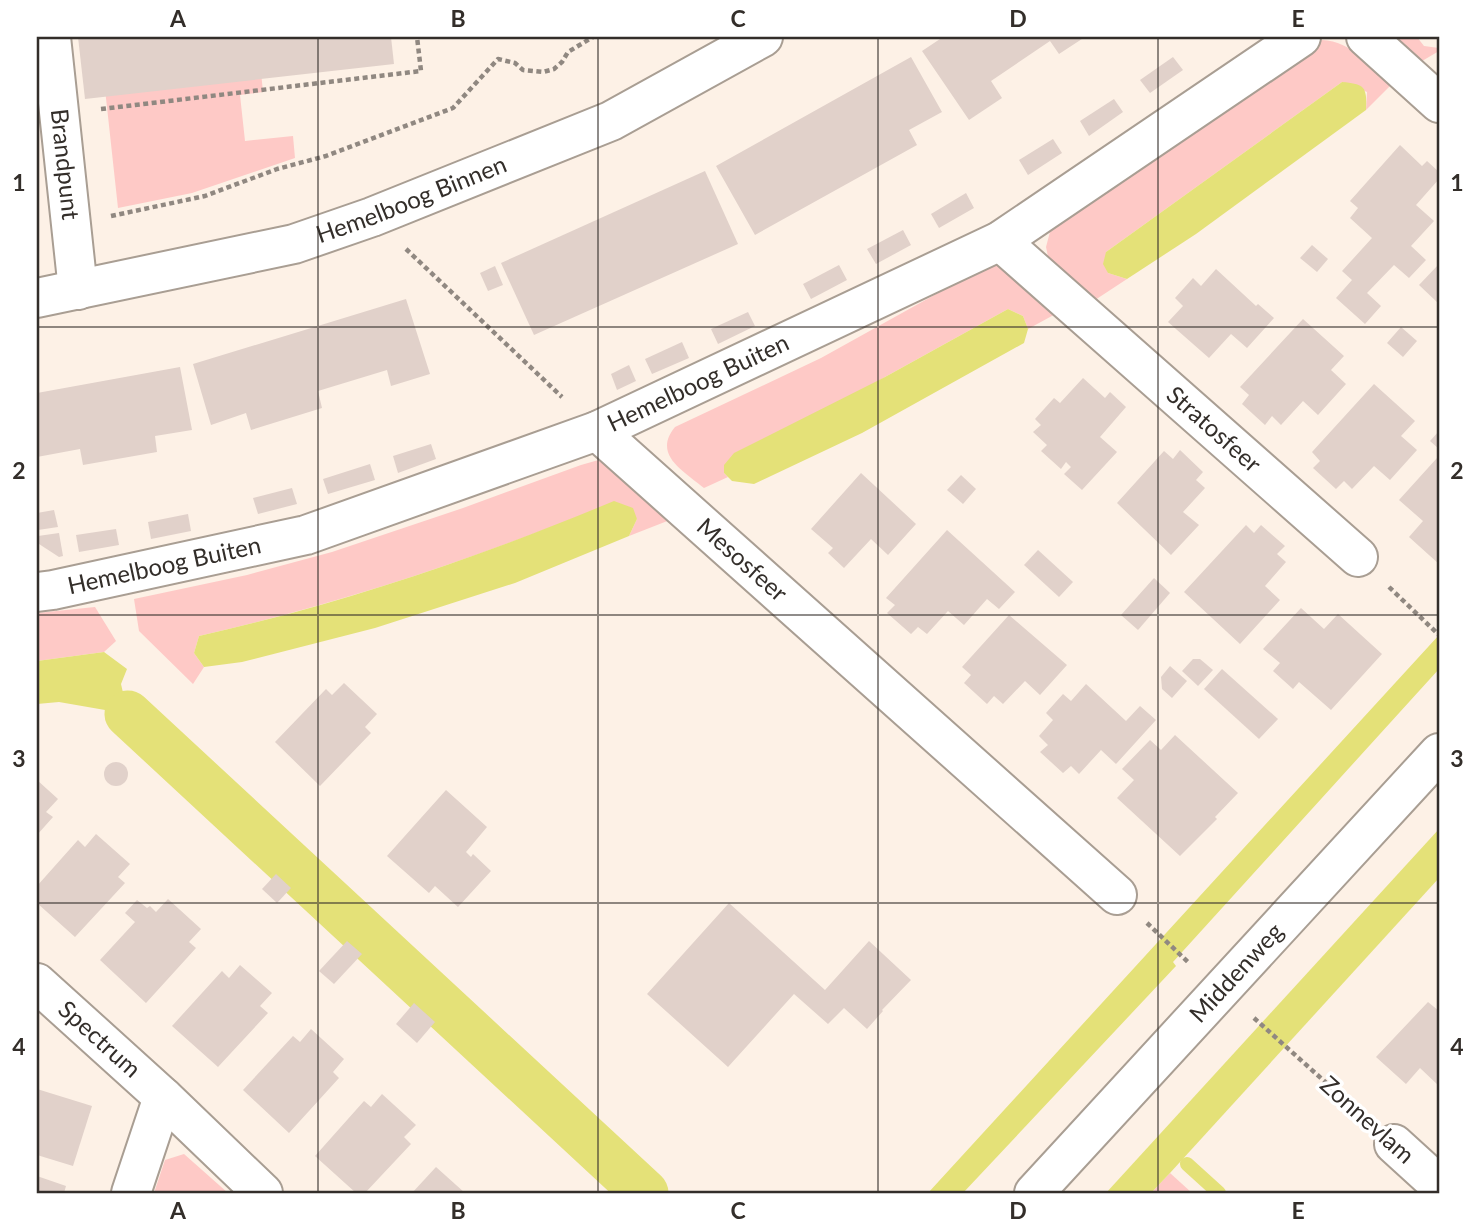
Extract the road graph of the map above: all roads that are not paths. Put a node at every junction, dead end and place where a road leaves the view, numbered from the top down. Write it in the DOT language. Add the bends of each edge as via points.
graph roads {
  1 [pos="51,37"];
  2 [pos="763,37"];
  3 [pos="1301,37"];
  4 [pos="1366,37"];
  5 [pos="1439,103"];
  6 [pos="1000,241"];
  7 [pos="78,290"];
  8 [pos="37,298"];
  9 [pos="597,431"];
  10 [pos="1358,557"];
  11 [pos="37,592"];
  12 [pos="1439,753"];
  13 [pos="1128,905"];
  14 [pos="37,983"];
  15 [pos="163,1097"];
  16 [pos="1394,1144"];
  17 [pos="1439,1185"];
  18 [pos="131,1193"];
  19 [pos="262,1193"];
  20 [pos="1034,1193"];
  1 -- 7 [label="street, Brandpunt"];
  2 -- 7 [label="street, Hemelboog Binnen" via="611,121 373,217 294,244"];
  3 -- 6 [label="street, Hemelboog Buiten"];
  4 -- 5 [label="street"];
  6 -- 9 [label="street, Hemelboog Buiten"];
  6 -- 10 [label="street, Stratosfeer"];
  7 -- 8 [label="street, Hemelboog Binnen"];
  9 -- 11 [label="street, Hemelboog Buiten" via="306,535"];
  9 -- 13 [label="street, Mesosfeer"];
  12 -- 20 [label="street, Middenweg"];
  14 -- 15 [label="street, Spectrum"];
  15 -- 18 [label="street, Spectrum"];
  15 -- 19 [label="street, Spectrum"];
  16 -- 17 [label="street, Zonnevlam"];
}
